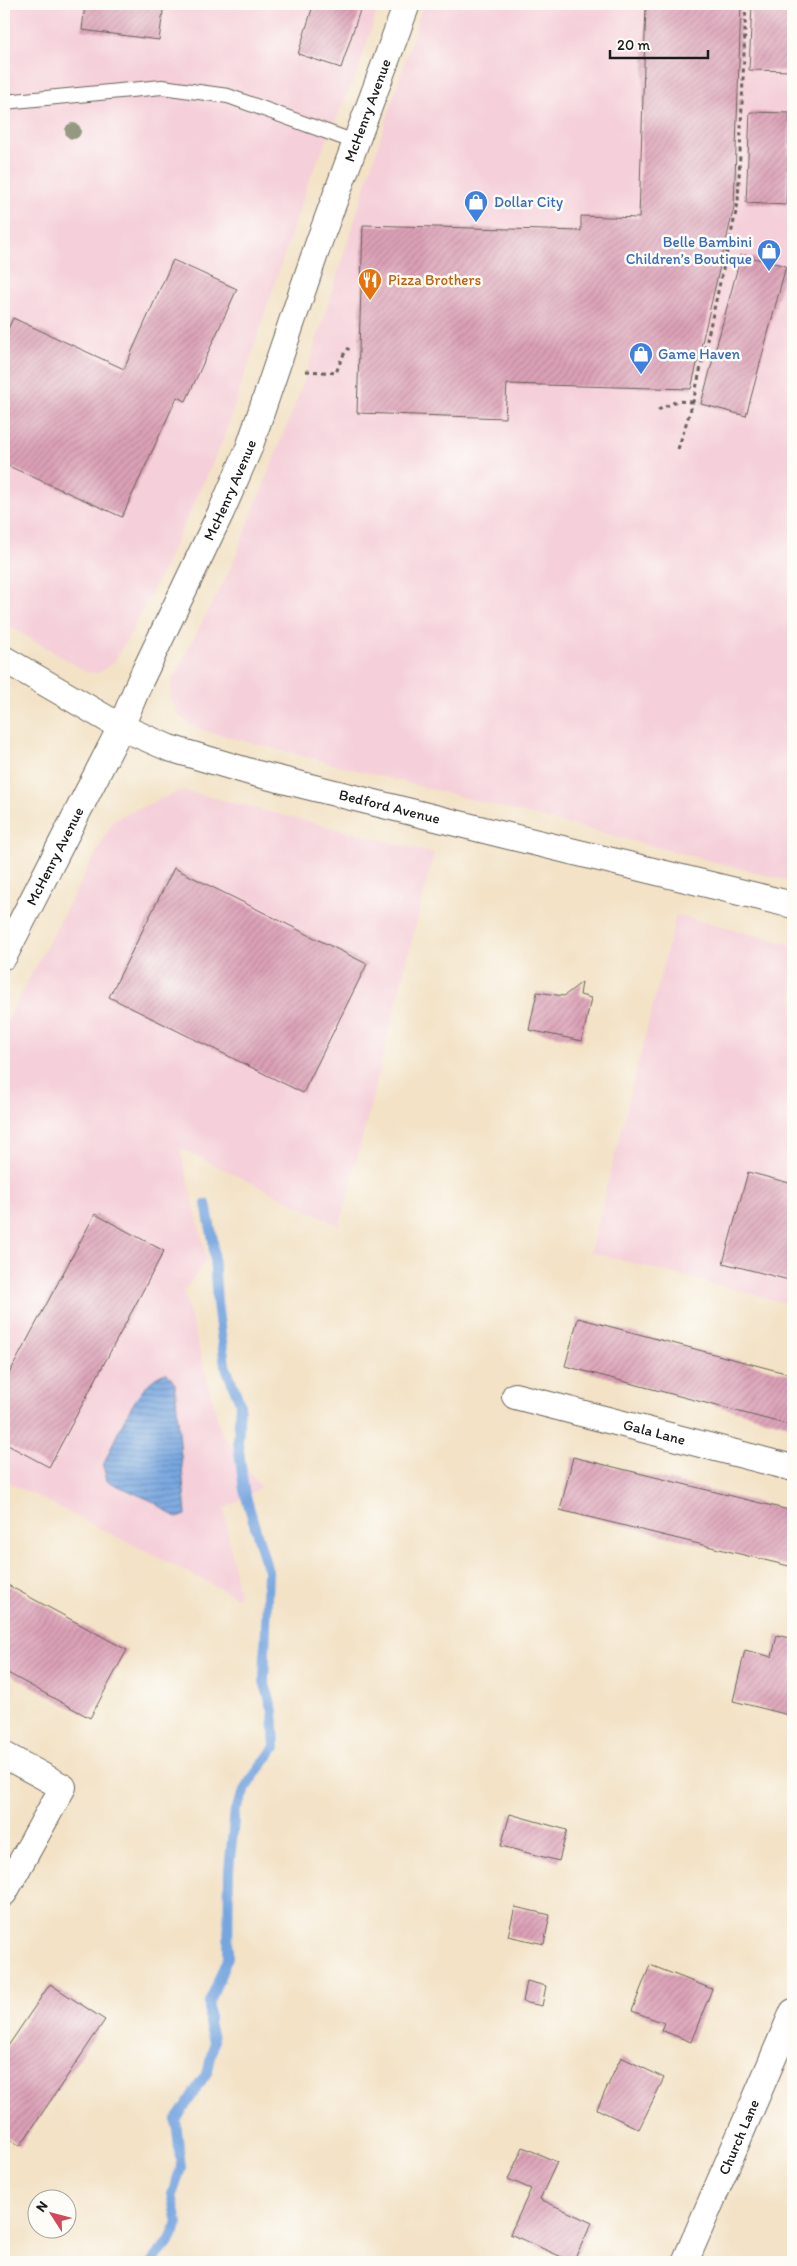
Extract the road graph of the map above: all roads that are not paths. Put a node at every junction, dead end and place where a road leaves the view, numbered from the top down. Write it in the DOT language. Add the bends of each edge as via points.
graph roads {
  1 [pos="407,4"];
  2 [pos="4,102"];
  3 [pos="355,142"];
  4 [pos="4,659"];
  5 [pos="121,727"];
  6 [pos="793,905"];
  7 [pos="4,956"];
  8 [pos="515,1396"];
  9 [pos="793,1468"];
  10 [pos="4,1755"];
  11 [pos="4,1893"];
  12 [pos="793,2012"];
  13 [pos="685,2262"];
  1 -- 3 [label="street, McHenry Avenue"];
  2 -- 3 [label="lane" via="162,87 228,96"];
  3 -- 5 [label="street, McHenry Avenue" via="249,448"];
  4 -- 5 [label="street, Bedford Avenue"];
  5 -- 6 [label="street, Bedford Avenue" via="169,748 254,772"];
  5 -- 7 [label="street, McHenry Avenue"];
  8 -- 9 [label="street, Gala Lane"];
  10 -- 11 [label="street" via="63,1787"];
  12 -- 13 [label="street, Church Lane"];
}
